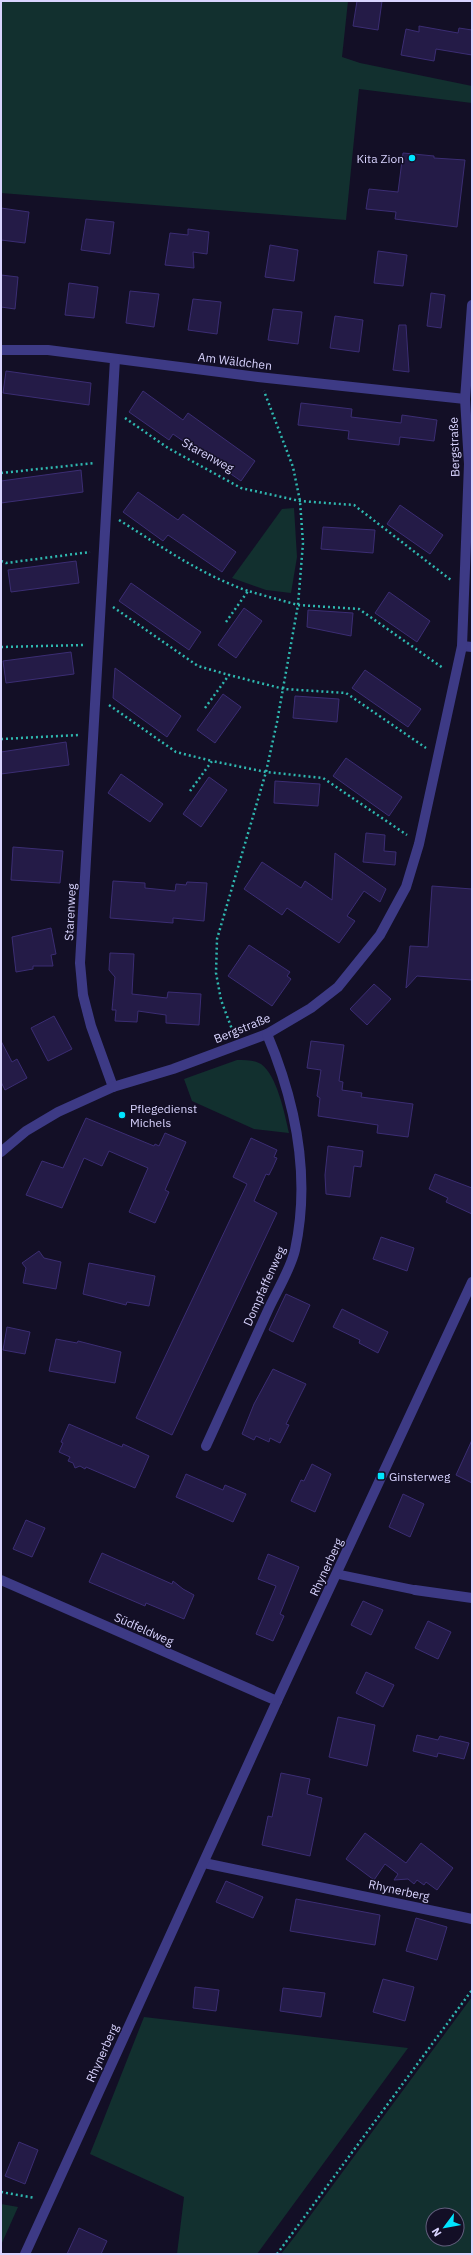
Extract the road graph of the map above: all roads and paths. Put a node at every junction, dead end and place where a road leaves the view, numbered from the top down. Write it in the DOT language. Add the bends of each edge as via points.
graph roads {
  1 [pos="472,305"];
  2 [pos="1,350"];
  3 [pos="115,359"];
  4 [pos="258,377"];
  5 [pos="465,399"];
  6 [pos="113,409"];
  7 [pos="110,462"];
  8 [pos="470,463"];
  9 [pos="1,473"];
  10 [pos="300,501"];
  11 [pos="106,512"];
  12 [pos="104,550"];
  13 [pos="1,561"];
  14 [pos="464,590"];
  15 [pos="248,591"];
  16 [pos="102,599"];
  17 [pos="298,605"];
  18 [pos="226,622"];
  19 [pos="99,645"];
  20 [pos="467,646"];
  21 [pos="1,647"];
  22 [pos="229,675"];
  23 [pos="454,676"];
  24 [pos="284,689"];
  25 [pos="96,695"];
  26 [pos="205,708"];
  27 [pos="94,734"];
  28 [pos="1,739"];
  29 [pos="438,758"];
  30 [pos="212,762"];
  31 [pos="266,772"];
  32 [pos="190,791"];
  33 [pos="419,844"];
  34 [pos="267,1034"];
  35 [pos="237,1044"];
  36 [pos="113,1087"];
  37 [pos="1,1152"];
  38 [pos="472,1282"];
  39 [pos="206,1446"];
  40 [pos="337,1574"];
  41 [pos="1,1580"];
  42 [pos="415,1590"];
  43 [pos="472,1598"];
  44 [pos="277,1701"];
  45 [pos="204,1863"];
  46 [pos="472,1919"];
  47 [pos="472,1990"];
  48 [pos="1,2192"];
  49 [pos="50,2200"];
  50 [pos="25,2254"];
  51 [pos="278,2254"];
  1 -- 5 [label="street, Bergstraße"];
  2 -- 3 [label="street, Am Wäldchen" via="48,350"];
  3 -- 4 [label="street, Am Wäldchen"];
  3 -- 6 [label="street, Starenweg"];
  4 -- 5 [label="street, Am Wäldchen"];
  4 -- 10 [label="path" via="293,467"];
  5 -- 8 [label="street, Bergstraße"];
  6 -- 7 [label="street, Starenweg"];
  6 -- 10 [label="path, Starenweg" via="168,448 241,488"];
  7 -- 9 [label="path"];
  7 -- 11 [label="street, Starenweg"];
  8 -- 14 [label="street, Bergstraße"];
  10 -- 14 [label="path" via="354,505"];
  10 -- 17 [label="path" via="303,543"];
  11 -- 12 [label="street, Starenweg"];
  11 -- 15 [label="path" via="188,565 219,581"];
  12 -- 13 [label="path" via="6,563"];
  12 -- 16 [label="street, Starenweg"];
  14 -- 20 [label="street, Bergstraße"];
  15 -- 17 [label="path"];
  15 -- 18 [label="path"];
  16 -- 19 [label="street, Starenweg"];
  16 -- 22 [label="path" via="198,666"];
  17 -- 23 [label="path" via="359,609"];
  17 -- 24 [label="path"];
  19 -- 21 [label="path"];
  19 -- 25 [label="street, Starenweg"];
  20 -- 23 [label="street, Bergstraße"];
  22 -- 24 [label="path"];
  22 -- 26 [label="path"];
  23 -- 29 [label="street, Bergstraße"];
  24 -- 29 [label="path" via="346,694"];
  24 -- 31 [label="path"];
  25 -- 27 [label="street, Starenweg"];
  25 -- 30 [label="path" via="176,752"];
  27 -- 28 [label="path"];
  27 -- 36 [label="street, Starenweg" via="80,963 83,995 91,1026"];
  29 -- 33 [label="street, Bergstraße"];
  30 -- 31 [label="path"];
  30 -- 32 [label="path"];
  31 -- 33 [label="path" via="323,778"];
  31 -- 35 [label="path" via="217,939 216,973 221,1000"];
  33 -- 34 [label="street, Bergstraße" via="406,887 380,936 361,960 332,991 311,1008"];
  34 -- 35 [label="street, Bergstraße"];
  34 -- 39 [label="street, Dompfaffenweg" via="294,1111 300,1155 300,1208 294,1251"];
  35 -- 36 [label="street, Bergstraße" via="173,1069"];
  36 -- 37 [label="street, Bergstraße" via="58,1112 26,1131"];
  38 -- 40 [label="street, Rhynerberg"];
  40 -- 42 [label="lane"];
  40 -- 44 [label="street, Rhynerberg"];
  41 -- 44 [label="street, Südfeldweg"];
  42 -- 43 [label="street"];
  44 -- 45 [label="street, Rhynerberg"];
  45 -- 46 [label="street, Rhynerberg"];
  45 -- 49 [label="street, Rhynerberg"];
  47 -- 51 [label="path"];
  48 -- 49 [label="path"];
  49 -- 50 [label="street, Rhynerberg"];
}
